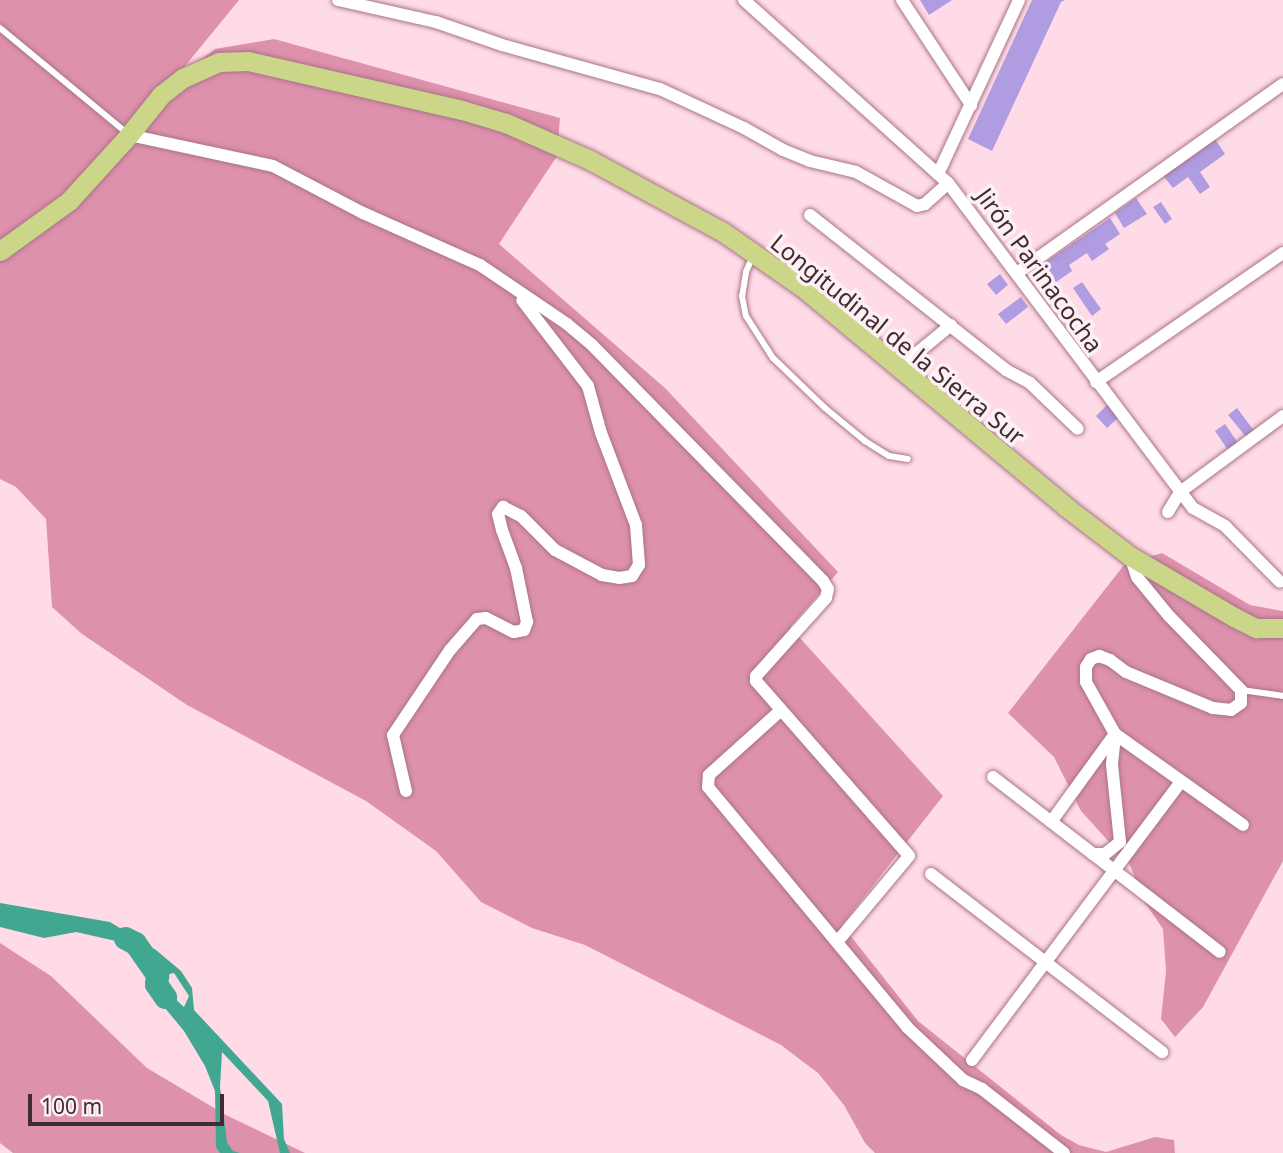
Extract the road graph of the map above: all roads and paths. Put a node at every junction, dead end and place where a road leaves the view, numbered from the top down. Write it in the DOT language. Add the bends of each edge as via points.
graph roads {
  1 [pos="338,0"];
  2 [pos="744,0"];
  3 [pos="902,0"];
  4 [pos="1019,0"];
  5 [pos="0,28"];
  6 [pos="1283,84"];
  7 [pos="971,105"];
  8 [pos="129,135"];
  9 [pos="943,179"];
  10 [pos="810,215"];
  11 [pos="0,251"];
  12 [pos="1283,253"];
  13 [pos="753,254"];
  14 [pos="1017,273"];
  15 [pos="510,286"];
  16 [pos="951,325"];
  17 [pos="900,367"];
  18 [pos="1096,382"];
  19 [pos="1283,416"];
  20 [pos="1078,429"];
  21 [pos="908,459"];
  22 [pos="1180,492"];
  23 [pos="1168,512"];
  24 [pos="1130,556"];
  25 [pos="1280,582"];
  26 [pos="1283,628"];
  27 [pos="1241,690"];
  28 [pos="1283,696"];
  29 [pos="780,711"];
  30 [pos="1115,734"];
  31 [pos="993,777"];
  32 [pos="1181,782"];
  33 [pos="406,791"];
  34 [pos="1051,822"];
  35 [pos="1243,825"];
  36 [pos="1093,854"];
  37 [pos="1114,871"];
  38 [pos="931,874"];
  39 [pos="838,941"];
  40 [pos="1220,952"];
  41 [pos="1045,961"];
  42 [pos="1161,1052"];
  43 [pos="972,1060"];
  44 [pos="1064,1153"];
  1 -- 9 [label="street" via="436,22 660,89 783,150 856,172 917,206 925,204"];
  2 -- 9 [label="street, Jirón Parinacocha"];
  3 -- 7 [label="street"];
  4 -- 7 [label="street"];
  5 -- 8 [label="lane"];
  6 -- 14 [label="street"];
  7 -- 9 [label="street"];
  8 -- 11 [label="main road, Longitudinal de la Sierra Sur" via="69,201"];
  8 -- 13 [label="main road, Longitudinal de la Sierra Sur" via="161,96 183,78 219,62 248,61 506,123 629,180 723,232"];
  8 -- 15 [label="street" via="273,166 363,213 480,265"];
  9 -- 14 [label="street, Jirón Parinacocha"];
  10 -- 16 [label="street"];
  12 -- 18 [label="street"];
  13 -- 17 [label="main road, Longitudinal de la Sierra Sur" via="806,290"];
  13 -- 21 [label="lane" via="742,296 746,316 773,358 865,441 889,456"];
  14 -- 18 [label="street, Jirón Parinacocha"];
  15 -- 29 [label="street" via="592,345 823,581 828,589 826,598 756,676 758,687"];
  15 -- 33 [label="street" via="588,386 636,525 639,565 632,576 602,575 555,550 521,516 503,507 498,513 527,622 524,630 514,632 486,618 477,620 450,650 393,735"];
  16 -- 17 [label="street"];
  16 -- 20 [label="street" via="1006,370 1030,383"];
  17 -- 24 [label="main road, Longitudinal de la Sierra Sur"];
  18 -- 22 [label="street, Jirón Parinacocha"];
  19 -- 22 [label="street"];
  22 -- 23 [label="street"];
  22 -- 25 [label="street, Jirón Parinacocha" via="1198,513 1233,533"];
  24 -- 26 [label="main road, Longitudinal de la Sierra Sur" via="1256,628"];
  24 -- 27 [label="street" via="1137,576 1169,615"];
  27 -- 28 [label="lane"];
  27 -- 30 [label="street" via="1238,706 1213,708 1099,656 1086,667 1086,682"];
  29 -- 39 [label="street" via="909,856"];
  29 -- 39 [label="street" via="709,775 708,787"];
  30 -- 32 [label="street"];
  30 -- 34 [label="street"];
  30 -- 36 [label="street" via="1112,764 1120,842 1113,850"];
  31 -- 34 [label="street"];
  32 -- 35 [label="street"];
  32 -- 37 [label="street"];
  34 -- 36 [label="street"];
  36 -- 37 [label="street"];
  37 -- 40 [label="street"];
  37 -- 41 [label="street"];
  38 -- 41 [label="street"];
  39 -- 44 [label="street" via="908,1028 962,1080 982,1089"];
  41 -- 42 [label="street"];
  41 -- 43 [label="street"];
}
